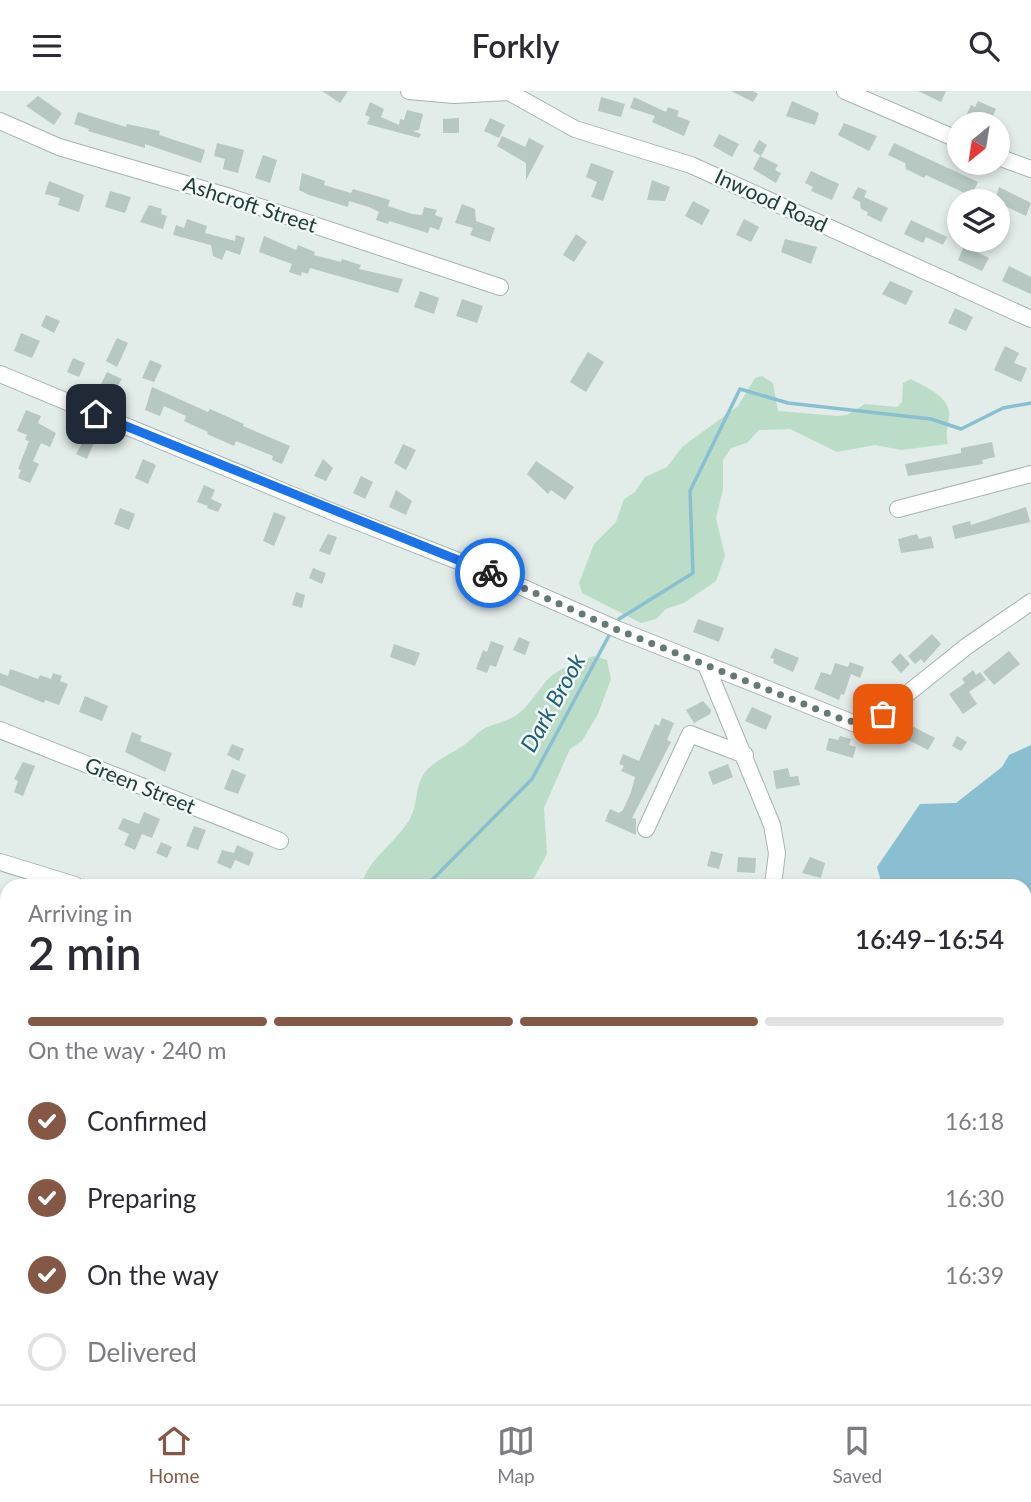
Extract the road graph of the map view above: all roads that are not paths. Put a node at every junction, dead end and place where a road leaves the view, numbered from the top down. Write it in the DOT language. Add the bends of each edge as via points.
graph roads {
  1 [pos="409,91"];
  2 [pos="508,91"];
  3 [pos="845,91"];
  4 [pos="0,121"];
  5 [pos="947,135"];
  6 [pos="1010,161"];
  7 [pos="1031,169"];
  8 [pos="500,287"];
  9 [pos="1031,319"];
  10 [pos="0,374"];
  11 [pos="1031,474"];
  12 [pos="898,509"];
  13 [pos="1031,602"];
  14 [pos="706,665"];
  15 [pos="0,730"];
  16 [pos="745,755"];
  17 [pos="646,829"];
  18 [pos="280,841"];
  19 [pos="0,862"];
  20 [pos="55,879"];
  21 [pos="774,879"];
  1 -- 2 [label="street, Inwood Road" via="454,95"];
  2 -- 9 [label="street, Inwood Road" via="575,129 691,165"];
  3 -- 5 [label="street"];
  4 -- 8 [label="street, Ashcroft Street" via="59,147 230,197"];
  6 -- 7 [label="street"];
  10 -- 14 [label="street"];
  11 -- 12 [label="street"];
  13 -- 14 [label="street" via="868,722 844,720"];
  14 -- 16 [label="street"];
  15 -- 18 [label="street, Green Street"];
  16 -- 17 [label="street" via="690,734"];
  16 -- 21 [label="street" via="772,825 777,853"];
  19 -- 20 [label="street"];
}
